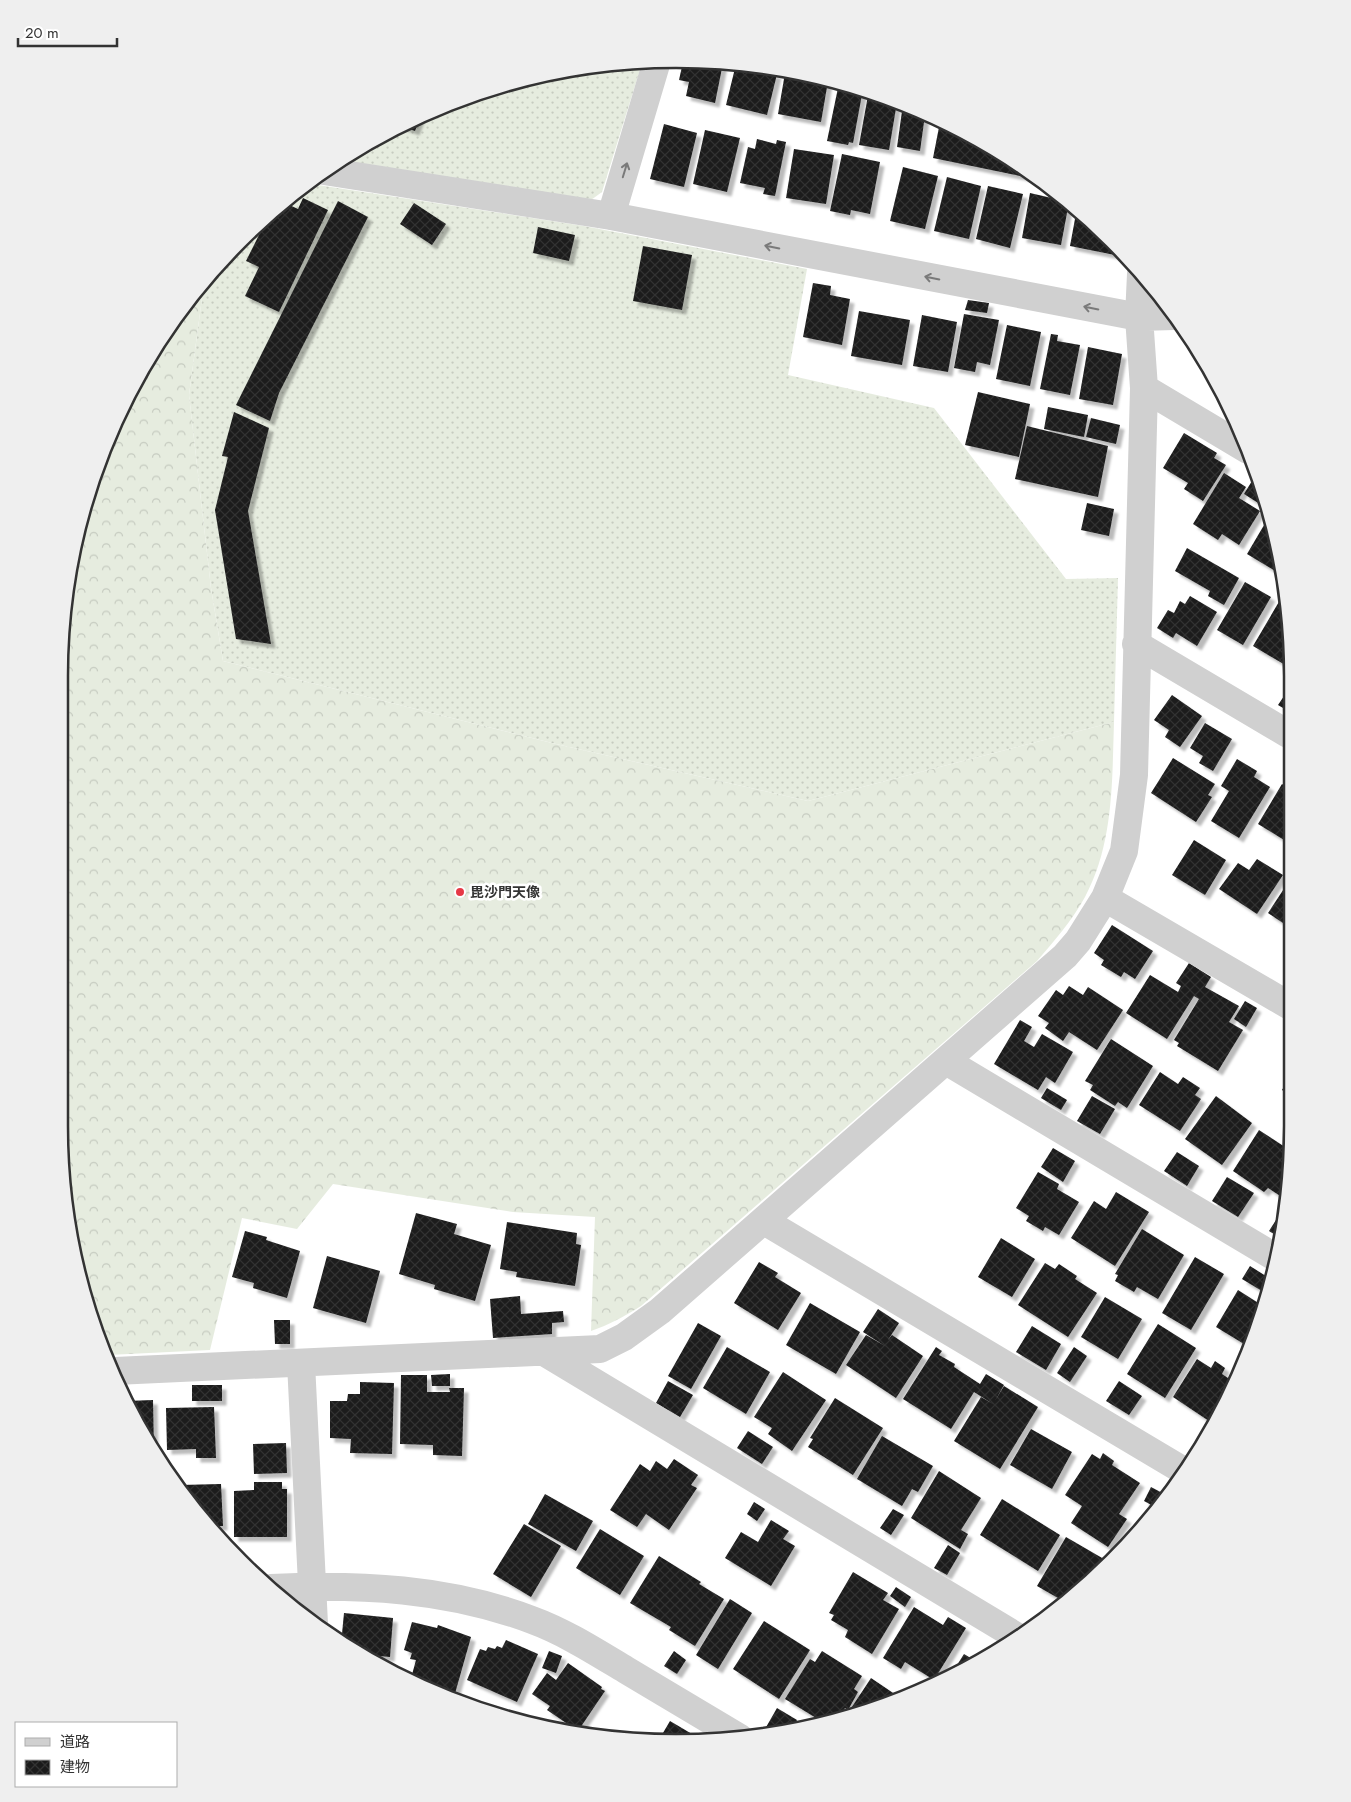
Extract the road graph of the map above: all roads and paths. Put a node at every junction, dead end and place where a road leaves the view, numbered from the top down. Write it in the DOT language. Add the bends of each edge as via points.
graph roads {
  1 [pos="655,69"];
  2 [pos="333,173"];
  3 [pos="611,216"];
  4 [pos="1141,284"];
  5 [pos="1166,316"];
  6 [pos="1139,318"];
  7 [pos="1144,388"];
  8 [pos="1237,444"];
  9 [pos="1136,644"];
  10 [pos="1284,732"];
  11 [pos="1104,898"];
  12 [pos="1284,1003"];
  13 [pos="946,1061"];
  14 [pos="764,1221"];
  15 [pos="1270,1254"];
  16 [pos="544,1352"];
  17 [pos="301,1363"];
  18 [pos="119,1371"];
  19 [pos="1178,1468"];
  20 [pos="313,1586"];
  21 [pos="279,1588"];
  22 [pos="314,1615"];
  23 [pos="1011,1633"];
  24 [pos="729,1732"];
  3 -- 1 [label="street, one-way"];
  2 -- 3 [label="street"];
  6 -- 3 [label="street, one-way"];
  4 -- 6 [label="street"];
  5 -- 6 [label="street"];
  6 -- 7 [label="street"];
  7 -- 8 [label="street"];
  7 -- 9 [label="street"];
  9 -- 10 [label="street"];
  9 -- 11 [label="street" via="1134,775 1124,850"];
  11 -- 12 [label="street"];
  11 -- 13 [label="street" via="1065,956"];
  13 -- 14 [label="street"];
  13 -- 15 [label="street"];
  14 -- 16 [label="street" via="660,1311 624,1337 600,1348"];
  14 -- 19 [label="street"];
  16 -- 17 [label="street"];
  16 -- 23 [label="street"];
  17 -- 18 [label="street"];
  17 -- 20 [label="street"];
  20 -- 21 [label="street"];
  20 -- 22 [label="street"];
  20 -- 24 [label="street" via="382,1588 454,1597 534,1621 583,1644"];
}
